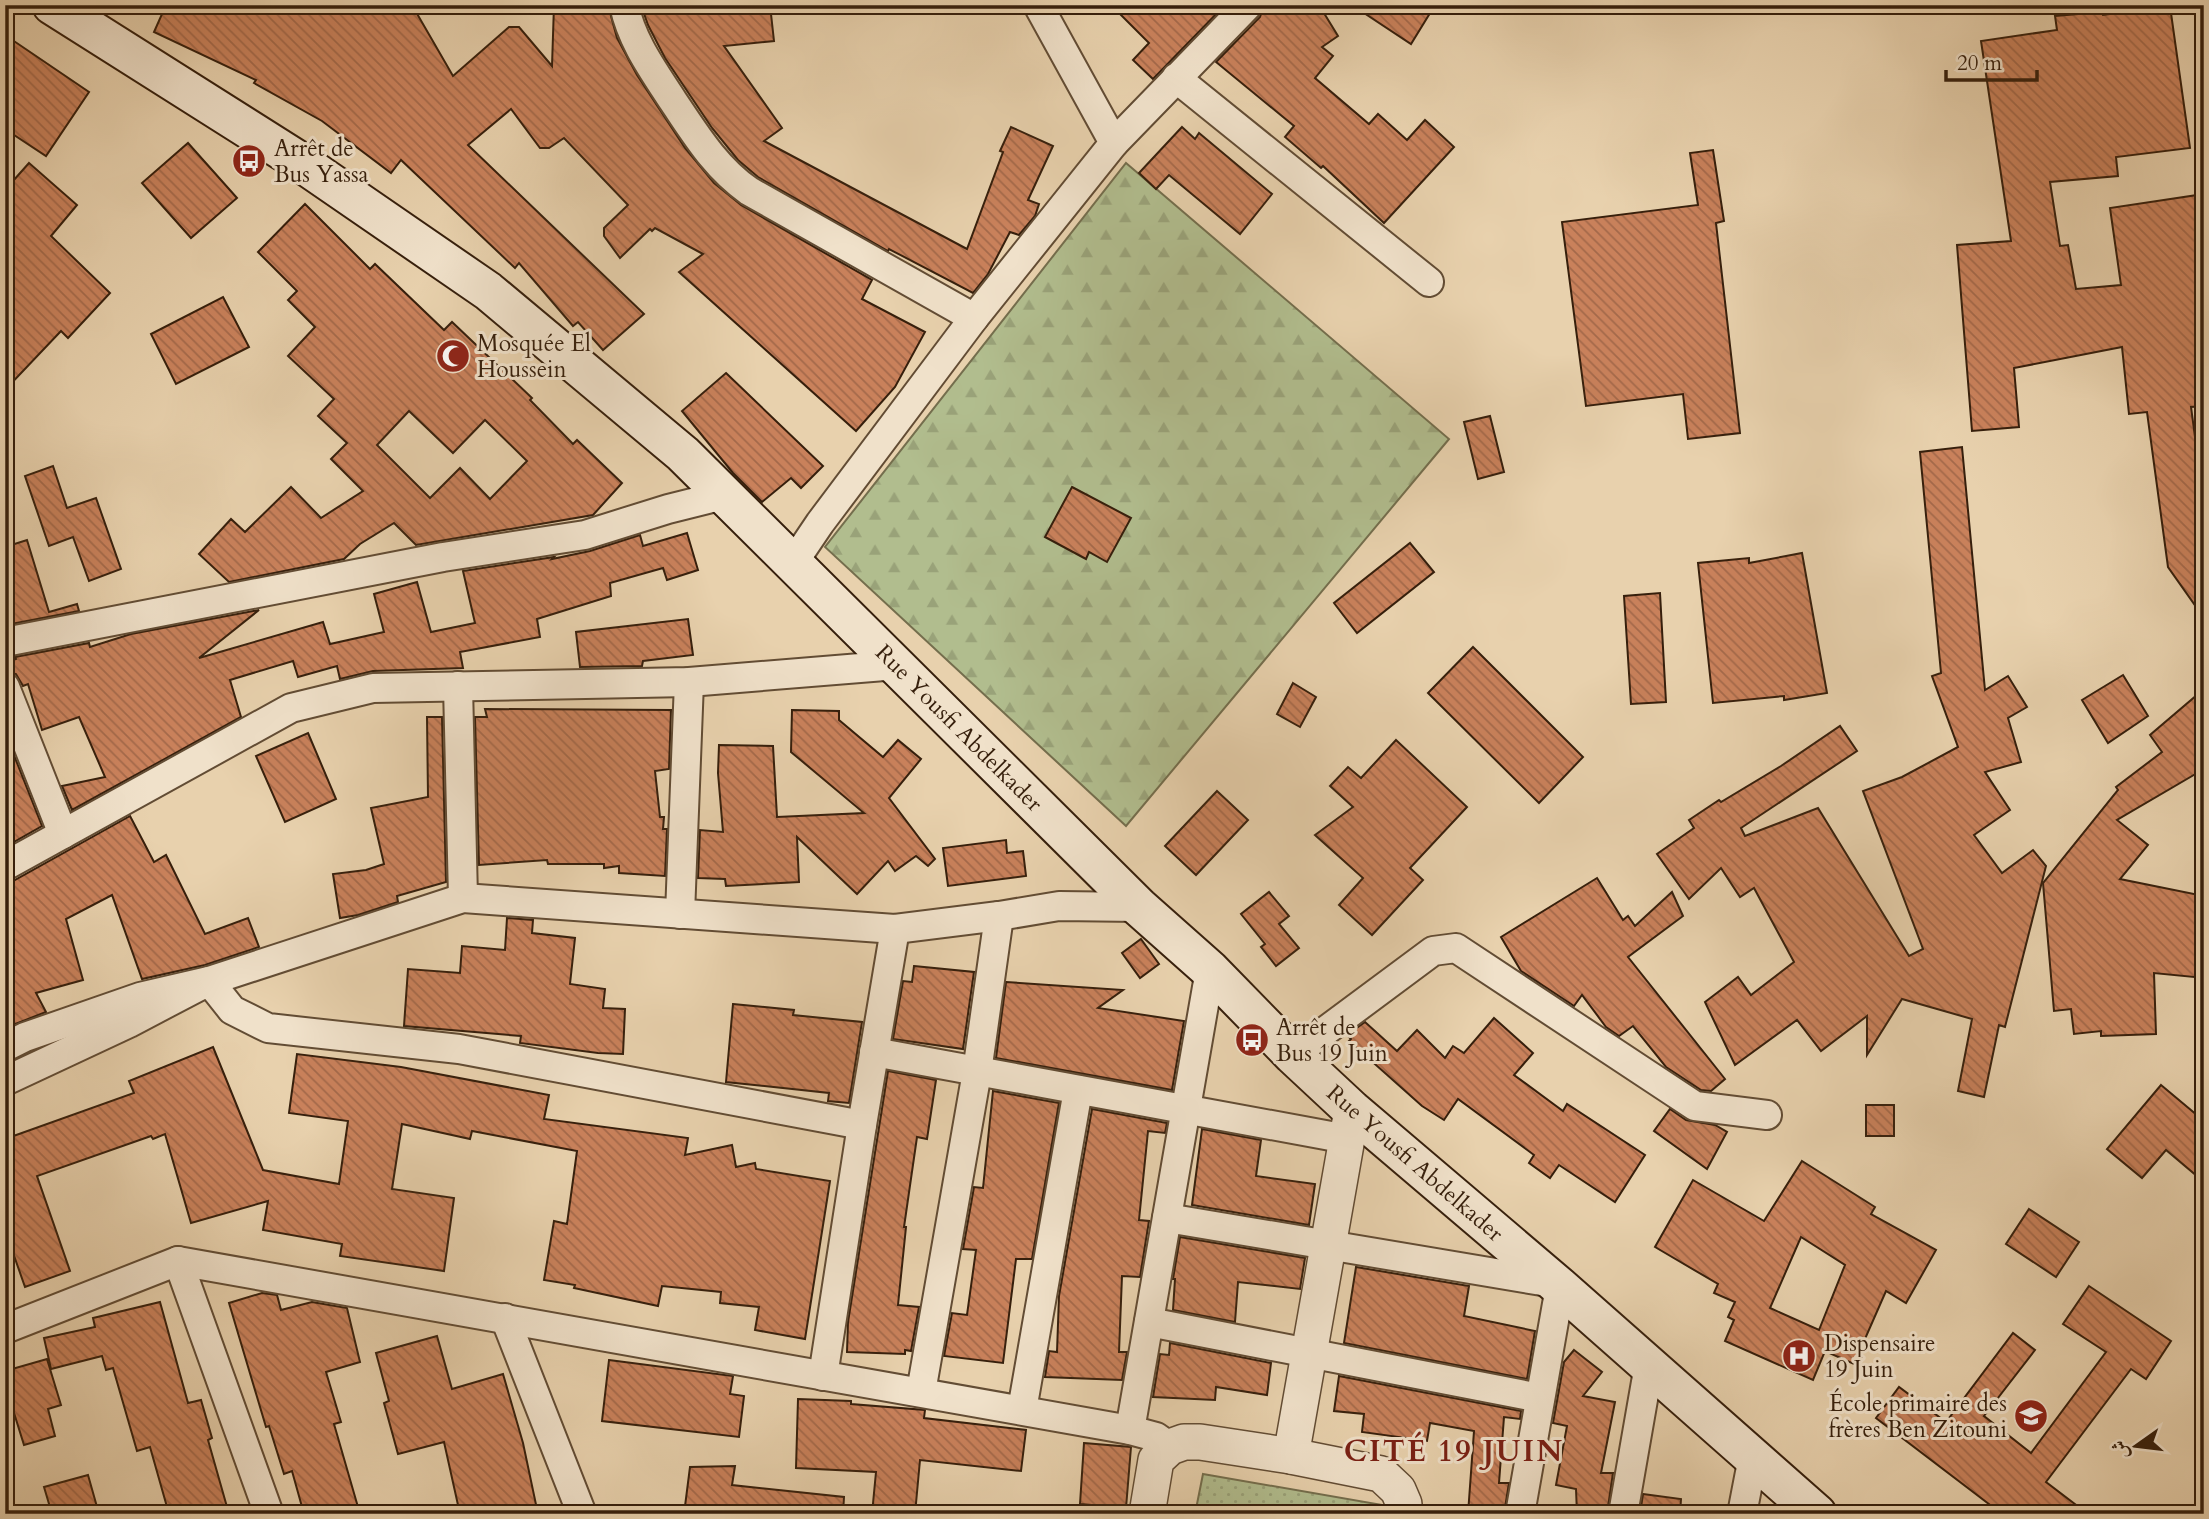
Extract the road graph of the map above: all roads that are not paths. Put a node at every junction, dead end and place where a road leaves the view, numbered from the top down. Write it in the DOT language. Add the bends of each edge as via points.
graph roads {
  1 [pos="52,5"];
  2 [pos="624,5"];
  3 [pos="1038,5"];
  4 [pos="1248,5"];
  5 [pos="1176,78"];
  6 [pos="1114,143"];
  7 [pos="1429,282"];
  8 [pos="974,318"];
  9 [pos="724,495"];
  10 [pos="793,563"];
  11 [pos="5,642"];
  12 [pos="897,665"];
  13 [pos="689,682"];
  14 [pos="458,686"];
  15 [pos="5,687"];
  16 [pos="63,834"];
  17 [pos="5,866"];
  18 [pos="463,898"];
  19 [pos="1139,907"];
  20 [pos="680,914"];
  21 [pos="999,916"];
  22 [pos="895,929"];
  23 [pos="1210,970"];
  24 [pos="209,981"];
  25 [pos="5,1047"];
  26 [pos="874,1052"];
  27 [pos="1293,1055"];
  28 [pos="977,1072"];
  29 [pos="5,1081"];
  30 [pos="1078,1090"];
  31 [pos="1186,1109"];
  32 [pos="1767,1115"];
  33 [pos="1350,1124"];
  34 [pos="862,1125"];
  35 [pos="1167,1218"];
  36 [pos="1328,1247"];
  37 [pos="178,1261"];
  38 [pos="1557,1285"];
  39 [pos="505,1318"];
  40 [pos="1149,1322"];
  41 [pos="5,1329"];
  42 [pos="1310,1353"];
  43 [pos="1649,1365"];
  44 [pos="823,1376"];
  45 [pos="921,1392"];
  46 [pos="1541,1398"];
  47 [pos="1022,1410"];
  48 [pos="1130,1430"];
  49 [pos="1170,1447"];
  50 [pos="1291,1456"];
  51 [pos="1753,1457"];
  52 [pos="269,1514"];
  53 [pos="582,1514"];
  54 [pos="1147,1514"];
  55 [pos="1404,1514"];
  56 [pos="1520,1514"];
  57 [pos="1623,1514"];
  58 [pos="1742,1514"];
  59 [pos="1817,1514"];
  1 -- 9 [label="main road, Rue Yousfi Abdelkader" via="302,163 488,291 683,454"];
  2 -- 8 [label="street" via="645,58 722,170 748,191"];
  3 -- 6 [label="street"];
  4 -- 5 [label="street"];
  5 -- 6 [label="street"];
  5 -- 7 [label="street"];
  6 -- 8 [label="street"];
  8 -- 10 [label="street"];
  9 -- 10 [label="main road, Rue Yousfi Abdelkader"];
  9 -- 11 [label="street" via="584,535 443,557"];
  10 -- 12 [label="main road, Rue Yousfi Abdelkader"];
  12 -- 13 [label="street"];
  12 -- 19 [label="main road, Rue Yousfi Abdelkader"];
  13 -- 14 [label="street"];
  13 -- 20 [label="street"];
  14 -- 16 [label="street" via="373,688 291,708"];
  14 -- 18 [label="street"];
  15 -- 16 [label="street"];
  16 -- 17 [label="street"];
  18 -- 20 [label="street"];
  18 -- 24 [label="street"];
  19 -- 21 [label="street" via="1059,906"];
  19 -- 23 [label="main road, Rue Yousfi Abdelkader"];
  20 -- 22 [label="street"];
  21 -- 22 [label="street"];
  21 -- 28 [label="street"];
  22 -- 26 [label="street"];
  23 -- 27 [label="main road, Rue Yousfi Abdelkader"];
  23 -- 31 [label="street"];
  24 -- 25 [label="street" via="140,997"];
  24 -- 29 [label="street"];
  24 -- 34 [label="street" via="232,1010 268,1028 459,1049"];
  26 -- 28 [label="street"];
  26 -- 34 [label="street"];
  27 -- 32 [label="street" via="1433,951 1456,948 1695,1106"];
  27 -- 33 [label="main road, Rue Yousfi Abdelkader"];
  28 -- 30 [label="street"];
  28 -- 45 [label="street"];
  30 -- 31 [label="street"];
  30 -- 47 [label="street"];
  31 -- 33 [label="street"];
  31 -- 35 [label="street"];
  33 -- 36 [label="street"];
  33 -- 38 [label="main road, Rue Yousfi Abdelkader"];
  34 -- 44 [label="street"];
  35 -- 36 [label="street"];
  35 -- 40 [label="street"];
  36 -- 38 [label="street"];
  36 -- 42 [label="street"];
  37 -- 39 [label="street"];
  37 -- 41 [label="street"];
  37 -- 52 [label="street"];
  38 -- 43 [label="main road, Rue Yousfi Abdelkader"];
  38 -- 46 [label="street"];
  39 -- 44 [label="street"];
  39 -- 53 [label="street"];
  40 -- 42 [label="street"];
  40 -- 48 [label="street"];
  42 -- 46 [label="street"];
  42 -- 50 [label="street"];
  43 -- 51 [label="main road, Rue Yousfi Abdelkader"];
  43 -- 57 [label="street"];
  44 -- 45 [label="street"];
  45 -- 47 [label="street"];
  46 -- 56 [label="street"];
  47 -- 48 [label="street"];
  48 -- 49 [label="street" via="1156,1437"];
  49 -- 50 [label="street" via="1200,1442"];
  49 -- 54 [label="street" via="1156,1460"];
  50 -- 55 [label="street" via="1381,1474 1398,1490"];
  51 -- 58 [label="street"];
  51 -- 59 [label="main road, Rue Yousfi Abdelkader"];
}
